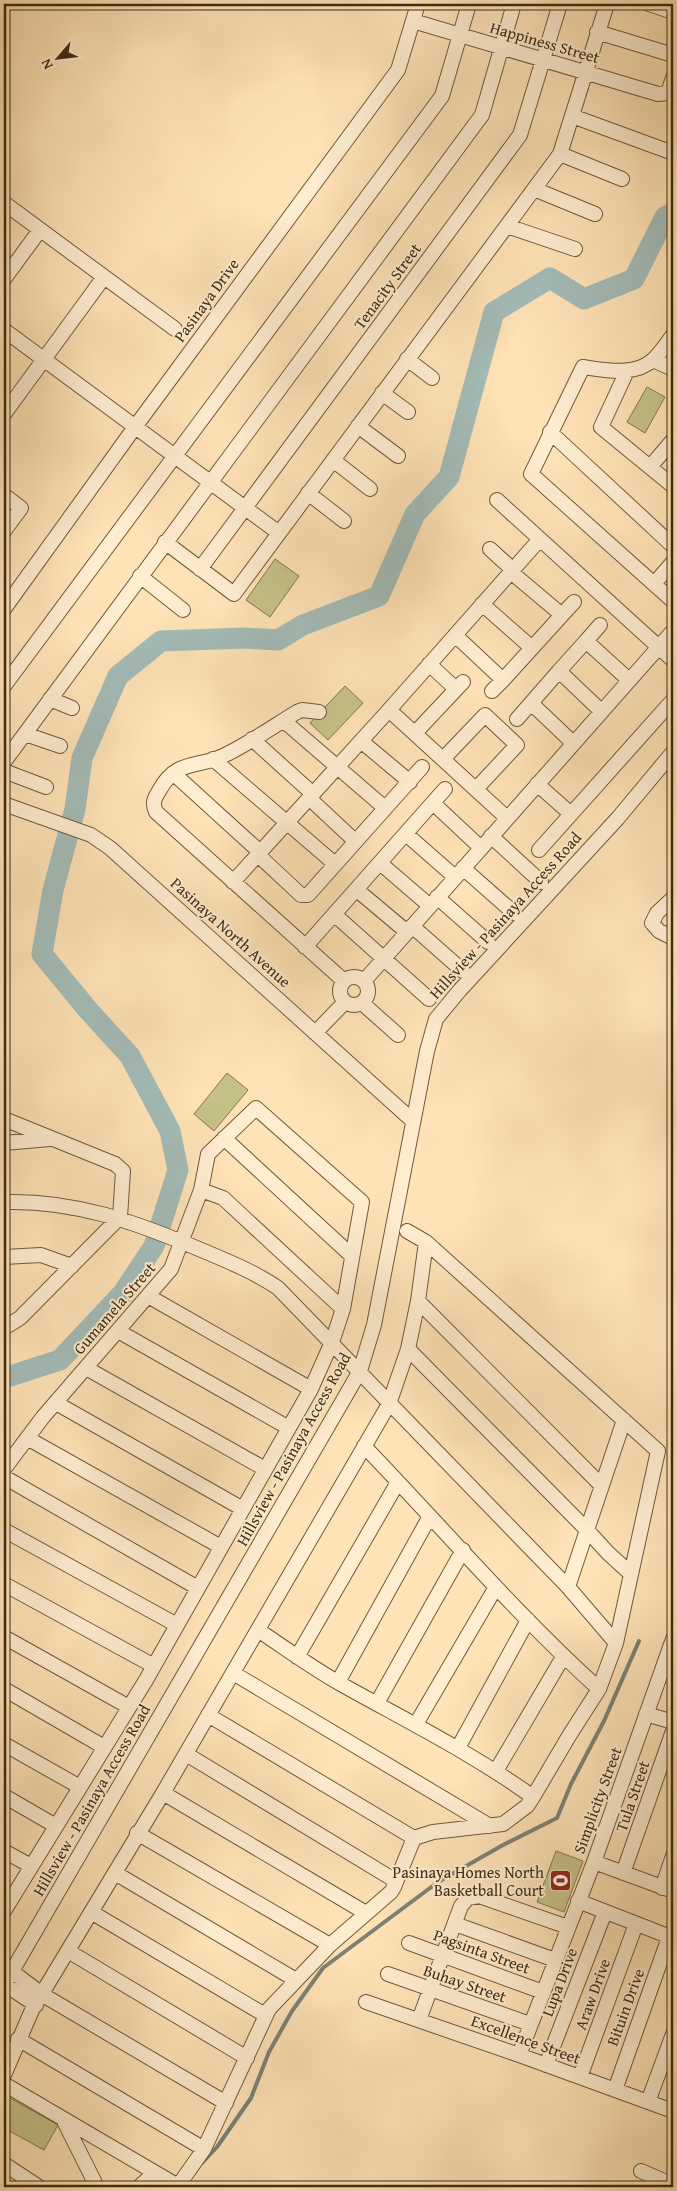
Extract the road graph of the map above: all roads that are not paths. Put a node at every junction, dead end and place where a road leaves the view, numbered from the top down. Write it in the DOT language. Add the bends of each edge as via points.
graph roads {
  1 [pos="418,4"];
  2 [pos="470,4"];
  3 [pos="514,4"];
  4 [pos="560,4"];
  5 [pos="606,4"];
  6 [pos="649,4"];
  7 [pos="673,12"];
  8 [pos="413,21"];
  9 [pos="597,32"];
  10 [pos="460,35"];
  11 [pos="501,47"];
  12 [pos="673,55"];
  13 [pos="543,60"];
  14 [pos="585,72"];
  15 [pos="673,78"];
  16 [pos="572,116"];
  17 [pos="673,153"];
  18 [pos="560,154"];
  19 [pos="622,179"];
  20 [pos="534,189"];
  21 [pos="4,203"];
  22 [pos="595,214"];
  23 [pos="507,226"];
  24 [pos="40,230"];
  25 [pos="575,249"];
  26 [pos="104,277"];
  27 [pos="4,280"];
  28 [pos="176,329"];
  29 [pos="4,330"];
  30 [pos="673,335"];
  31 [pos="44,360"];
  32 [pos="407,360"];
  33 [pos="653,360"];
  34 [pos="673,369"];
  35 [pos="627,371"];
  36 [pos="432,378"];
  37 [pos="382,393"];
  38 [pos="408,412"];
  39 [pos="4,414"];
  40 [pos="358,426"];
  41 [pos="135,427"];
  42 [pos="550,432"];
  43 [pos="673,440"];
  44 [pos="175,456"];
  45 [pos="398,456"];
  46 [pos="333,460"];
  47 [pos="650,467"];
  48 [pos="210,482"];
  49 [pos="673,486"];
  50 [pos="370,489"];
  51 [pos="308,493"];
  52 [pos="4,495"];
  53 [pos="497,500"];
  54 [pos="245,508"];
  55 [pos="344,521"];
  56 [pos="4,530"];
  57 [pos="279,533"];
  58 [pos="540,539"];
  59 [pos="165,542"];
  60 [pos="673,546"];
  61 [pos="490,549"];
  62 [pos="673,562"];
  63 [pos="200,569"];
  64 [pos="511,570"];
  65 [pos="140,576"];
  66 [pos="654,584"];
  67 [pos="673,601"];
  68 [pos="574,602"];
  69 [pos="482,604"];
  70 [pos="4,608"];
  71 [pos="183,610"];
  72 [pos="562,615"];
  73 [pos="600,625"];
  74 [pos="673,630"];
  75 [pos="455,635"];
  76 [pos="586,641"];
  77 [pos="659,647"];
  78 [pos="532,648"];
  79 [pos="673,660"];
  80 [pos="430,664"];
  81 [pos="559,671"];
  82 [pos="502,680"];
  83 [pos="629,680"];
  84 [pos="4,686"];
  85 [pos="492,691"];
  86 [pos="50,699"];
  87 [pos="673,700"];
  88 [pos="531,703"];
  89 [pos="72,708"];
  90 [pos="389,710"];
  91 [pos="601,711"];
  92 [pos="319,712"];
  93 [pos="517,718"];
  94 [pos="284,720"];
  95 [pos="415,733"];
  96 [pos="25,734"];
  97 [pos="252,739"];
  98 [pos="361,741"];
  99 [pos="573,743"];
  100 [pos="60,746"];
  101 [pos="673,752"];
  102 [pos="213,759"];
  103 [pos="443,759"];
  104 [pos="4,762"];
  105 [pos="337,767"];
  106 [pos="422,767"];
  107 [pos="4,772"];
  108 [pos="173,773"];
  109 [pos="410,782"];
  110 [pos="537,784"];
  111 [pos="46,787"];
  112 [pos="445,789"];
  113 [pos="476,789"];
  114 [pos="311,796"];
  115 [pos="433,803"];
  116 [pos="4,804"];
  117 [pos="385,808"];
  118 [pos="571,814"];
  119 [pos="507,818"];
  120 [pos="288,822"];
  121 [pos="406,834"];
  122 [pos="491,836"];
  123 [pos="355,841"];
  124 [pos="481,848"];
  125 [pos="539,850"];
  126 [pos="259,853"];
  127 [pos="380,863"];
  128 [pos="335,864"];
  129 [pos="459,873"];
  130 [pos="233,882"];
  131 [pos="541,882"];
  132 [pos="357,890"];
  133 [pos="673,898"];
  134 [pos="433,902"];
  135 [pos="514,912"];
  136 [pos="335,915"];
  137 [pos="409,929"];
  138 [pos="673,938"];
  139 [pos="488,942"];
  140 [pos="305,947"];
  141 [pos="384,958"];
  142 [pos="463,971"];
  143 [pos="344,981"];
  144 [pos="364,981"];
  145 [pos="429,999"];
  146 [pos="344,1002"];
  147 [pos="362,1003"];
  148 [pos="316,1033"];
  149 [pos="398,1035"];
  150 [pos="4,1119"];
  151 [pos="413,1121"];
  152 [pos="224,1138"];
  153 [pos="53,1139"];
  154 [pos="4,1143"];
  155 [pos="201,1190"];
  156 [pos="4,1202"];
  157 [pos="120,1217"];
  158 [pos="408,1231"];
  159 [pos="175,1239"];
  160 [pos="426,1242"];
  161 [pos="4,1256"];
  162 [pos="352,1256"];
  163 [pos="72,1266"];
  164 [pos="148,1296"];
  165 [pos="418,1301"];
  166 [pos="342,1309"];
  167 [pos="4,1328"];
  168 [pos="118,1331"];
  169 [pos="332,1342"];
  170 [pos="408,1349"];
  171 [pos="86,1368"];
  172 [pos="360,1371"];
  173 [pos="311,1389"];
  174 [pos="56,1403"];
  175 [pos="389,1404"];
  176 [pos="624,1420"];
  177 [pos="289,1428"];
  178 [pos="27,1438"];
  179 [pos="364,1446"];
  180 [pos="4,1469"];
  181 [pos="265,1469"];
  182 [pos="4,1477"];
  183 [pos="398,1482"];
  184 [pos="601,1485"];
  185 [pos="243,1509"];
  186 [pos="430,1516"];
  187 [pos="4,1530"];
  188 [pos="587,1530"];
  189 [pos="221,1547"];
  190 [pos="463,1550"];
  191 [pos="631,1574"];
  192 [pos="4,1584"];
  193 [pos="496,1587"];
  194 [pos="568,1587"];
  195 [pos="198,1588"];
  196 [pos="528,1620"];
  197 [pos="177,1625"];
  198 [pos="258,1630"];
  199 [pos="4,1637"];
  200 [pos="673,1640"];
  201 [pos="616,1642"];
  202 [pos="297,1656"];
  203 [pos="563,1657"];
  204 [pos="154,1666"];
  205 [pos="233,1673"];
  206 [pos="667,1677"];
  207 [pos="338,1682"];
  208 [pos="4,1689"];
  209 [pos="599,1689"];
  210 [pos="377,1703"];
  211 [pos="129,1707"];
  212 [pos="646,1714"];
  213 [pos="208,1715"];
  214 [pos="673,1722"];
  215 [pos="416,1724"];
  216 [pos="673,1730"];
  217 [pos="4,1744"];
  218 [pos="104,1747"];
  219 [pos="458,1748"];
  220 [pos="186,1754"];
  221 [pos="496,1771"];
  222 [pos="80,1787"];
  223 [pos="163,1793"];
  224 [pos="4,1796"];
  225 [pos="534,1798"];
  226 [pos="56,1826"];
  227 [pos="490,1826"];
  228 [pos="138,1833"];
  229 [pos="414,1838"];
  230 [pos="4,1851"];
  231 [pos="673,1856"];
  232 [pos="594,1862"];
  233 [pos="31,1866"];
  234 [pos="115,1872"];
  235 [pos="623,1873"];
  236 [pos="396,1882"];
  237 [pos="668,1890"];
  238 [pos="578,1901"];
  239 [pos="4,1909"];
  240 [pos="91,1912"];
  241 [pos="605,1912"];
  242 [pos="366,1913"];
  243 [pos="455,1924"];
  244 [pos="636,1924"];
  245 [pos="568,1927"];
  246 [pos="671,1938"];
  247 [pos="409,1943"];
  248 [pos="330,1946"];
  249 [pos="68,1951"];
  250 [pos="443,1956"];
  251 [pos="555,1960"];
  252 [pos="8,1968"];
  253 [pos="388,1974"];
  254 [pos="296,1980"];
  255 [pos="4,1985"];
  256 [pos="430,1989"];
  257 [pos="543,1992"];
  258 [pos="39,2000"];
  259 [pos="366,2002"];
  260 [pos="266,2015"];
  261 [pos="419,2020"];
  262 [pos="530,2024"];
  263 [pos="673,2034"];
  264 [pos="18,2039"];
  265 [pos="519,2055"];
  266 [pos="247,2058"];
  267 [pos="546,2064"];
  268 [pos="4,2075"];
  269 [pos="580,2077"];
  270 [pos="4,2084"];
  271 [pos="614,2090"];
  272 [pos="648,2102"];
  273 [pos="226,2103"];
  274 [pos="673,2111"];
  275 [pos="63,2119"];
  276 [pos="204,2149"];
  277 [pos="4,2164"];
  278 [pos="641,2170"];
  279 [pos="154,2173"];
  280 [pos="655,2183"];
  281 [pos="673,2185"];
  282 [pos="39,2187"];
  283 [pos="98,2187"];
  284 [pos="139,2187"];
  285 [pos="177,2187"];
  1 -- 8 [label="street, Pasinaya Drive"];
  2 -- 10 [label="street"];
  3 -- 11 [label="street"];
  4 -- 13 [label="street, Tenacity Street"];
  5 -- 9 [label="street"];
  6 -- 7 [label="street"];
  8 -- 10 [label="street, Happiness Street"];
  8 -- 41 [label="street, Pasinaya Drive" via="398,70"];
  9 -- 12 [label="street"];
  9 -- 14 [label="street"];
  10 -- 11 [label="street, Happiness Street"];
  10 -- 44 [label="street" via="442,96"];
  11 -- 13 [label="street, Happiness Street"];
  11 -- 48 [label="street" via="482,114"];
  13 -- 14 [label="street, Happiness Street"];
  13 -- 54 [label="street, Tenacity Street" via="520,135"];
  14 -- 15 [label="street, Happiness Street" via="658,94 668,93"];
  14 -- 16 [label="street"];
  16 -- 17 [label="street"];
  16 -- 18 [label="street"];
  18 -- 19 [label="street"];
  18 -- 20 [label="street"];
  20 -- 22 [label="street"];
  20 -- 23 [label="street"];
  21 -- 24 [label="street"];
  23 -- 25 [label="street"];
  23 -- 32 [label="street"];
  24 -- 26 [label="street"];
  24 -- 27 [label="street"];
  26 -- 28 [label="street"];
  26 -- 31 [label="street"];
  29 -- 31 [label="street"];
  30 -- 33 [label="street"];
  31 -- 39 [label="street"];
  31 -- 41 [label="street"];
  32 -- 36 [label="street"];
  32 -- 37 [label="street"];
  33 -- 34 [label="street"];
  33 -- 35 [label="street"];
  35 -- 42 [label="street" via="583,367"];
  35 -- 47 [label="street" via="601,427"];
  37 -- 38 [label="street"];
  37 -- 40 [label="street"];
  40 -- 45 [label="street"];
  40 -- 46 [label="street"];
  41 -- 44 [label="street"];
  41 -- 70 [label="street, Pasinaya Drive"];
  42 -- 60 [label="street"];
  42 -- 66 [label="street" via="531,474"];
  43 -- 47 [label="street"];
  44 -- 48 [label="street"];
  44 -- 84 [label="street"];
  46 -- 50 [label="street"];
  46 -- 51 [label="street"];
  47 -- 49 [label="street"];
  48 -- 54 [label="street"];
  48 -- 59 [label="street"];
  51 -- 55 [label="street"];
  51 -- 57 [label="street"];
  52 -- 56 [label="street" via="21,508"];
  53 -- 58 [label="street"];
  54 -- 57 [label="street"];
  54 -- 63 [label="street, Tenacity Street"];
  57 -- 63 [label="street" via="234,594"];
  58 -- 64 [label="street"];
  58 -- 77 [label="street"];
  59 -- 63 [label="street"];
  59 -- 65 [label="street"];
  61 -- 64 [label="street"];
  62 -- 66 [label="street"];
  64 -- 69 [label="street"];
  64 -- 72 [label="street"];
  65 -- 71 [label="street"];
  65 -- 86 [label="street"];
  66 -- 67 [label="street"];
  68 -- 72 [label="street"];
  69 -- 75 [label="street"];
  69 -- 78 [label="street"];
  72 -- 78 [label="street"];
  73 -- 76 [label="street"];
  74 -- 77 [label="street"];
  75 -- 80 [label="street"];
  75 -- 82 [label="street"];
  76 -- 81 [label="street"];
  76 -- 83 [label="street"];
  77 -- 79 [label="street"];
  77 -- 83 [label="street"];
  78 -- 82 [label="street"];
  80 -- 90 [label="street"];
  80 -- 95 [label="street" via="460,685"];
  81 -- 88 [label="street"];
  81 -- 91 [label="street"];
  82 -- 85 [label="street"];
  83 -- 91 [label="street"];
  86 -- 89 [label="street"];
  86 -- 96 [label="street"];
  87 -- 118 [label="street"];
  88 -- 93 [label="street"];
  88 -- 99 [label="street"];
  90 -- 95 [label="street"];
  90 -- 98 [label="street"];
  91 -- 99 [label="street"];
  92 -- 94 [label="street" via="302,710"];
  94 -- 97 [label="street"];
  94 -- 105 [label="street"];
  95 -- 103 [label="street"];
  96 -- 100 [label="street"];
  96 -- 104 [label="street"];
  97 -- 102 [label="street"];
  97 -- 114 [label="street"];
  98 -- 105 [label="street"];
  98 -- 109 [label="street"];
  99 -- 110 [label="street"];
  101 -- 151 [label="street, Hillsview - Pasinaya Access Road" via="618,818 440,1014 433,1026"];
  102 -- 108 [label="street" via="191,764"];
  102 -- 120 [label="street"];
  103 -- 113 [label="street"];
  103 -- 113 [label="street" via="485,715 517,744"];
  105 -- 114 [label="street"];
  105 -- 117 [label="street"];
  106 -- 109 [label="street"];
  107 -- 111 [label="street"];
  108 -- 126 [label="street"];
  108 -- 130 [label="street" via="153,802 156,812"];
  109 -- 117 [label="street"];
  110 -- 118 [label="street"];
  110 -- 119 [label="street"];
  112 -- 115 [label="street"];
  113 -- 119 [label="street"];
  114 -- 120 [label="street"];
  114 -- 123 [label="street"];
  115 -- 121 [label="street"];
  115 -- 124 [label="street"];
  116 -- 148 [label="street, Pasinaya North Avenue" via="91,835 130,863"];
  117 -- 123 [label="street"];
  118 -- 125 [label="street"];
  119 -- 122 [label="street"];
  120 -- 126 [label="street"];
  120 -- 128 [label="street"];
  121 -- 127 [label="street"];
  121 -- 129 [label="street"];
  122 -- 124 [label="street"];
  122 -- 131 [label="street"];
  123 -- 128 [label="street"];
  124 -- 129 [label="street"];
  126 -- 128 [label="street" via="305,896"];
  126 -- 130 [label="street"];
  127 -- 132 [label="street"];
  127 -- 134 [label="street"];
  129 -- 134 [label="street"];
  129 -- 135 [label="street"];
  130 -- 140 [label="street"];
  132 -- 136 [label="street"];
  132 -- 137 [label="street"];
  133 -- 138 [label="street" via="652,922 659,931"];
  134 -- 137 [label="street"];
  134 -- 139 [label="street"];
  136 -- 140 [label="street"];
  136 -- 141 [label="street"];
  137 -- 141 [label="street"];
  137 -- 142 [label="street"];
  140 -- 143 [label="street"];
  141 -- 144 [label="street"];
  141 -- 145 [label="street"];
  143 -- 144 [label="street" via="356,977"];
  143 -- 146 [label="street" via="340,994"];
  144 -- 147 [label="street" via="368,995"];
  146 -- 147 [label="street" via="353,1006"];
  146 -- 148 [label="street"];
  147 -- 149 [label="street"];
  148 -- 151 [label="street, Pasinaya North Avenue"];
  150 -- 153 [label="street"];
  151 -- 172 [label="street, Hillsview - Pasinaya Access Road" via="374,1325"];
  152 -- 155 [label="street, Gumamela Street" via="208,1154"];
  152 -- 162 [label="street"];
  152 -- 162 [label="street, Gumamela Street" via="256,1108 362,1202"];
  153 -- 154 [label="street"];
  153 -- 157 [label="street" via="115,1164 123,1171"];
  155 -- 159 [label="street, Gumamela Street"];
  155 -- 166 [label="street" via="224,1198"];
  156 -- 157 [label="street" via="56,1203"];
  157 -- 159 [label="street"];
  157 -- 163 [label="street"];
  158 -- 160 [label="street"];
  159 -- 164 [label="street, Gumamela Street" via="171,1269"];
  159 -- 169 [label="street" via="255,1273 278,1288"];
  160 -- 165 [label="street"];
  160 -- 176 [label="street"];
  161 -- 163 [label="street" via="41,1255"];
  162 -- 166 [label="street"];
  163 -- 167 [label="street" via="20,1318"];
  164 -- 168 [label="street, Gumamela Street"];
  164 -- 173 [label="street"];
  165 -- 170 [label="street"];
  165 -- 184 [label="street"];
  166 -- 169 [label="street"];
  168 -- 171 [label="street, Gumamela Street"];
  168 -- 177 [label="street"];
  169 -- 172 [label="street"];
  169 -- 173 [label="street"];
  170 -- 175 [label="street"];
  170 -- 188 [label="street"];
  171 -- 174 [label="street, Gumamela Street"];
  171 -- 181 [label="street"];
  172 -- 175 [label="street"];
  172 -- 252 [label="street, Hillsview - Pasinaya Access Road"];
  173 -- 177 [label="street"];
  174 -- 178 [label="street, Gumamela Street"];
  174 -- 185 [label="street"];
  175 -- 179 [label="street"];
  175 -- 194 [label="street"];
  176 -- 184 [label="street"];
  176 -- 191 [label="street" via="658,1452"];
  177 -- 181 [label="street"];
  178 -- 180 [label="street, Gumamela Street"];
  178 -- 189 [label="street"];
  179 -- 183 [label="street"];
  179 -- 198 [label="street"];
  181 -- 185 [label="street"];
  182 -- 195 [label="street"];
  183 -- 186 [label="street"];
  183 -- 202 [label="street"];
  184 -- 188 [label="street"];
  185 -- 189 [label="street"];
  186 -- 190 [label="street"];
  186 -- 207 [label="street"];
  187 -- 197 [label="street"];
  188 -- 191 [label="street"];
  188 -- 194 [label="street"];
  189 -- 195 [label="street"];
  190 -- 193 [label="street"];
  190 -- 210 [label="street"];
  191 -- 201 [label="street"];
  192 -- 204 [label="street"];
  193 -- 196 [label="street"];
  193 -- 215 [label="street"];
  194 -- 201 [label="street"];
  195 -- 197 [label="street"];
  196 -- 203 [label="street"];
  196 -- 219 [label="street"];
  197 -- 204 [label="street"];
  198 -- 202 [label="street"];
  198 -- 205 [label="street"];
  199 -- 211 [label="street"];
  200 -- 206 [label="street, Simplicity Street"];
  201 -- 209 [label="street"];
  202 -- 207 [label="street"];
  203 -- 209 [label="street"];
  203 -- 221 [label="street"];
  204 -- 211 [label="street"];
  205 -- 213 [label="street"];
  205 -- 227 [label="street"];
  206 -- 212 [label="street, Simplicity Street"];
  207 -- 210 [label="street"];
  208 -- 218 [label="street"];
  209 -- 225 [label="street"];
  210 -- 215 [label="street"];
  211 -- 218 [label="street"];
  212 -- 214 [label="street"];
  212 -- 232 [label="street, Simplicity Street"];
  213 -- 220 [label="street"];
  213 -- 229 [label="street"];
  215 -- 219 [label="street"];
  216 -- 235 [label="street, Tula Street"];
  217 -- 222 [label="street"];
  218 -- 222 [label="street"];
  219 -- 221 [label="street"];
  220 -- 223 [label="street"];
  220 -- 236 [label="street"];
  221 -- 225 [label="street"];
  222 -- 226 [label="street"];
  223 -- 228 [label="street"];
  223 -- 242 [label="street"];
  224 -- 226 [label="street"];
  225 -- 227 [label="street" via="503,1824"];
  226 -- 233 [label="street"];
  227 -- 229 [label="street" via="433,1832"];
  228 -- 234 [label="street"];
  228 -- 248 [label="street"];
  229 -- 236 [label="street"];
  230 -- 233 [label="street"];
  231 -- 237 [label="street"];
  232 -- 235 [label="street"];
  232 -- 238 [label="street, Simplicity Street"];
  233 -- 239 [label="street"];
  234 -- 240 [label="street"];
  234 -- 254 [label="street"];
  235 -- 237 [label="street"];
  236 -- 242 [label="street" via="390,1892"];
  238 -- 241 [label="street"];
  238 -- 245 [label="street, Simplicity Street"];
  240 -- 249 [label="street"];
  240 -- 260 [label="street"];
  241 -- 244 [label="street"];
  241 -- 267 [label="street, Lupa Drive"];
  242 -- 248 [label="street"];
  243 -- 245 [label="street" via="461,1906 468,1898 479,1896"];
  243 -- 250 [label="street"];
  243 -- 251 [label="street"];
  244 -- 246 [label="street"];
  244 -- 269 [label="street, Araw Drive"];
  245 -- 251 [label="street, Simplicity Street"];
  246 -- 271 [label="street, Bituin Drive"];
  247 -- 250 [label="street, Pagsinta Street"];
  248 -- 254 [label="street"];
  249 -- 258 [label="street"];
  249 -- 266 [label="street"];
  250 -- 256 [label="street"];
  250 -- 257 [label="street, Pagsinta Street"];
  251 -- 257 [label="street, Simplicity Street"];
  252 -- 255 [label="street, Hillsview - Pasinaya Access Road"];
  252 -- 258 [label="street"];
  253 -- 256 [label="street, Buhay Street"];
  254 -- 260 [label="street"];
  255 -- 258 [label="street"];
  256 -- 261 [label="street"];
  256 -- 262 [label="street, Buhay Street"];
  257 -- 262 [label="street, Simplicity Street"];
  258 -- 264 [label="street"];
  258 -- 273 [label="street"];
  259 -- 261 [label="street, Excellence Street"];
  260 -- 266 [label="street"];
  261 -- 265 [label="street, Excellence Street"];
  262 -- 265 [label="street, Simplicity Street"];
  263 -- 272 [label="street"];
  264 -- 268 [label="street"];
  264 -- 276 [label="street"];
  265 -- 267 [label="street, Excellence Street"];
  266 -- 273 [label="street"];
  267 -- 269 [label="street, Excellence Street"];
  269 -- 271 [label="street, Excellence Street"];
  270 -- 275 [label="street"];
  271 -- 272 [label="street, Excellence Street"];
  272 -- 274 [label="street, Excellence Street"];
  273 -- 276 [label="street"];
  275 -- 279 [label="street"];
  275 -- 283 [label="street"];
  276 -- 285 [label="street"];
  277 -- 282 [label="street"];
  278 -- 280 [label="street"];
  279 -- 284 [label="street"];
  279 -- 285 [label="street"];
  280 -- 281 [label="street"];
}
